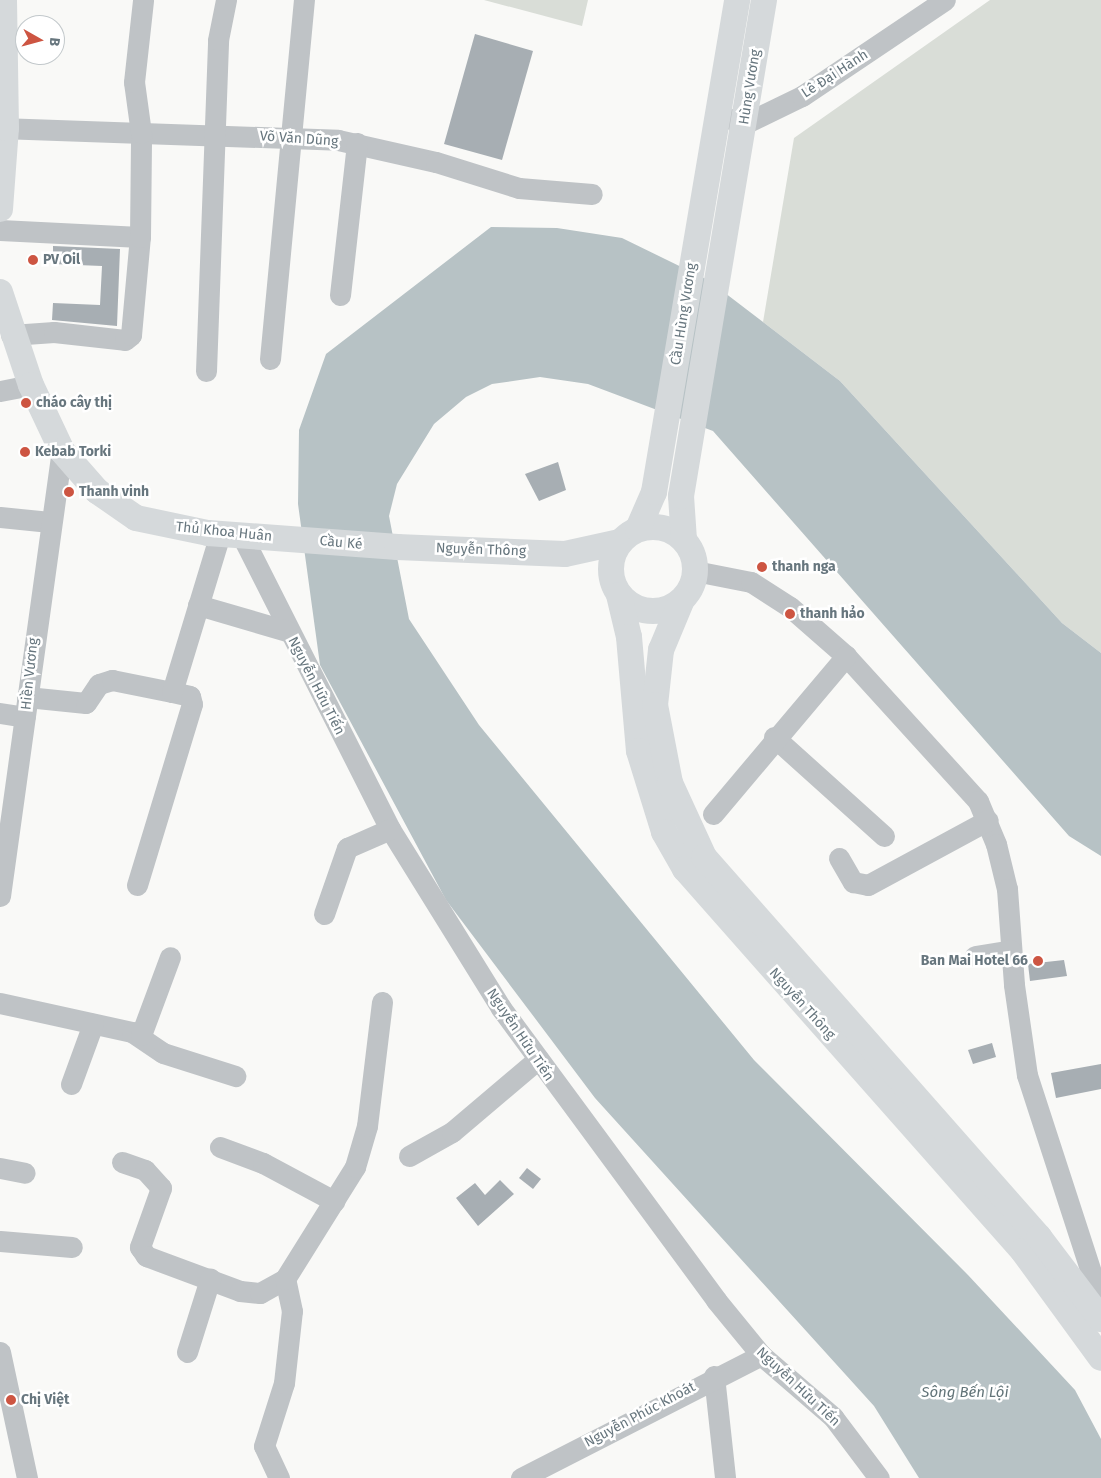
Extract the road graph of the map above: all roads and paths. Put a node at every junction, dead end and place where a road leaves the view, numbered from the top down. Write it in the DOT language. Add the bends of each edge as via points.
graph roads {
  1 [pos="4,0"];
  2 [pos="143,0"];
  3 [pos="226,0"];
  4 [pos="304,0"];
  5 [pos="737,0"];
  6 [pos="764,0"];
  7 [pos="944,0"];
  8 [pos="718,115"];
  9 [pos="744,124"];
  10 [pos="3,128"];
  11 [pos="140,133"];
  12 [pos="214,134"];
  13 [pos="288,137"];
  14 [pos="357,143"];
  15 [pos="707,171"];
  16 [pos="737,175"];
  17 [pos="592,194"];
  18 [pos="0,209"];
  19 [pos="0,230"];
  20 [pos="140,237"];
  21 [pos="0,292"];
  22 [pos="340,294"];
  23 [pos="11,335"];
  24 [pos="270,359"];
  25 [pos="206,371"];
  26 [pos="31,385"];
  27 [pos="0,391"];
  28 [pos="62,451"];
  29 [pos="0,516"];
  30 [pos="50,522"];
  31 [pos="231,535"];
  32 [pos="629,536"];
  33 [pos="285,538"];
  34 [pos="684,540"];
  35 [pos="397,547"];
  36 [pos="565,554"];
  37 [pos="696,571"];
  38 [pos="615,586"];
  39 [pos="681,602"];
  40 [pos="198,605"];
  41 [pos="287,631"];
  42 [pos="846,656"];
  43 [pos="172,692"];
  44 [pos="26,707"];
  45 [pos="0,713"];
  46 [pos="774,737"];
  47 [pos="713,814"];
  48 [pos="988,820"];
  49 [pos="390,829"];
  50 [pos="884,836"];
  51 [pos="839,858"];
  52 [pos="137,885"];
  53 [pos="0,896"];
  54 [pos="324,914"];
  55 [pos="1010,950"];
  56 [pos="975,956"];
  57 [pos="170,957"];
  58 [pos="382,1002"];
  59 [pos="0,1003"];
  60 [pos="93,1024"];
  61 [pos="141,1035"];
  62 [pos="538,1060"];
  63 [pos="235,1076"];
  64 [pos="71,1084"];
  65 [pos="220,1146"];
  66 [pos="409,1156"];
  67 [pos="122,1162"];
  68 [pos="0,1168"];
  69 [pos="25,1173"];
  70 [pos="334,1201"];
  71 [pos="1074,1230"];
  72 [pos="0,1241"];
  73 [pos="72,1247"];
  74 [pos="1041,1256"];
  75 [pos="210,1279"];
  76 [pos="285,1279"];
  77 [pos="1101,1304"];
  78 [pos="1101,1319"];
  79 [pos="0,1352"];
  80 [pos="187,1352"];
  81 [pos="760,1355"];
  82 [pos="1101,1358"];
  83 [pos="714,1376"];
  84 [pos="26,1478"];
  85 [pos="279,1478"];
  86 [pos="521,1478"];
  87 [pos="725,1478"];
  88 [pos="879,1478"];
  1 -- 10 [label="main road"];
  2 -- 11 [label="street" via="134,82"];
  3 -- 12 [label="street" via="219,33"];
  4 -- 13 [label="street"];
  5 -- 8 [label="main road, Hùng Vương"];
  6 -- 9 [label="main road, Hùng Vương"];
  7 -- 9 [label="street, Lê Đại Hành" via="828,81"];
  8 -- 9 [label="street"];
  8 -- 15 [label="main road, Hùng Vương"];
  9 -- 16 [label="main road, Hùng Vương"];
  10 -- 11 [label="street, Võ Văn Dũng"];
  10 -- 18 [label="main road"];
  11 -- 12 [label="street, Võ Văn Dũng"];
  11 -- 20 [label="street"];
  12 -- 13 [label="street, Võ Văn Dũng"];
  12 -- 25 [label="street" via="215,215"];
  13 -- 14 [label="street, Võ Văn Dũng"];
  13 -- 24 [label="street"];
  14 -- 17 [label="street, Võ Văn Dũng" via="519,188"];
  14 -- 22 [label="street"];
  15 -- 32 [label="main road, Cầu Hùng Vương" via="650,509"];
  16 -- 34 [label="main road, Cầu Hùng Vương" via="681,496"];
  19 -- 20 [label="street"];
  20 -- 23 [label="street" via="130,338 54,332"];
  21 -- 23 [label="main road, Thủ Khoa Huân"];
  23 -- 26 [label="main road, Thủ Khoa Huân"];
  26 -- 27 [label="street"];
  26 -- 28 [label="main road, Thủ Khoa Huân"];
  28 -- 30 [label="street, Hiền Vương"];
  28 -- 31 [label="main road, Thủ Khoa Huân" via="97,491 136,518"];
  29 -- 30 [label="street"];
  30 -- 44 [label="street, Hiền Vương"];
  31 -- 33 [label="main road, Thủ Khoa Huân"];
  31 -- 40 [label="street"];
  31 -- 41 [label="street, Nguyễn Hữu Tiến"];
  32 -- 34 [label="main road" via="663,528"];
  32 -- 36 [label="main road, Nguyễn Thông"];
  32 -- 38 [label="main road" via="612,560"];
  33 -- 35 [label="main road, Cầu Ké"];
  34 -- 37 [label="main road"];
  35 -- 36 [label="main road, Nguyễn Thông"];
  36 -- 38 [label="main road, Nguyễn Thông"];
  37 -- 39 [label="main road"];
  37 -- 42 [label="street" via="729,576 770,592"];
  38 -- 39 [label="main road" via="649,612"];
  38 -- 74 [label="main road, Nguyễn Thông" via="629,637 639,752 664,832 685,868"];
  39 -- 74 [label="main road, Nguyễn Thông" via="661,650 655,705 670,783 704,857"];
  40 -- 41 [label="street"];
  40 -- 43 [label="street"];
  41 -- 49 [label="street, Nguyễn Hữu Tiến"];
  42 -- 46 [label="street"];
  42 -- 48 [label="street" via="954,771"];
  43 -- 44 [label="street" via="112,680 99,684 86,703"];
  43 -- 52 [label="street" via="190,696 192,704"];
  44 -- 45 [label="street"];
  44 -- 53 [label="street, Hiền Vương"];
  46 -- 47 [label="street"];
  46 -- 50 [label="street"];
  48 -- 51 [label="street" via="868,885 853,882"];
  48 -- 55 [label="street" via="1007,889"];
  49 -- 54 [label="street" via="347,848"];
  49 -- 62 [label="street, Nguyễn Hữu Tiến" via="457,942"];
  55 -- 56 [label="street"];
  55 -- 71 [label="street" via="1027,1076"];
  57 -- 61 [label="street"];
  58 -- 70 [label="street" via="366,1126 355,1167"];
  59 -- 60 [label="street"];
  60 -- 61 [label="street"];
  60 -- 64 [label="street"];
  61 -- 63 [label="street" via="163,1053"];
  62 -- 66 [label="street" via="452,1132"];
  62 -- 81 [label="street, Nguyễn Hữu Tiến"];
  65 -- 70 [label="street" via="263,1163"];
  67 -- 75 [label="street" via="145,1170 161,1188 140,1247 146,1256"];
  68 -- 69 [label="street"];
  70 -- 76 [label="street"];
  71 -- 74 [label="street"];
  71 -- 77 [label="street"];
  72 -- 73 [label="street"];
  74 -- 78 [label="main road, Nguyễn Thông"];
  74 -- 82 [label="main road, Nguyễn Thông"];
  75 -- 76 [label="street" via="252,1293"];
  75 -- 80 [label="street"];
  76 -- 85 [label="street" via="292,1311 284,1383 264,1446"];
  79 -- 84 [label="street"];
  81 -- 83 [label="street, Nguyễn Phúc Khoát"];
  81 -- 88 [label="street, Nguyễn Hữu Tiến" via="833,1418"];
  83 -- 86 [label="street, Nguyễn Phúc Khoát"];
  83 -- 87 [label="street"];
}
